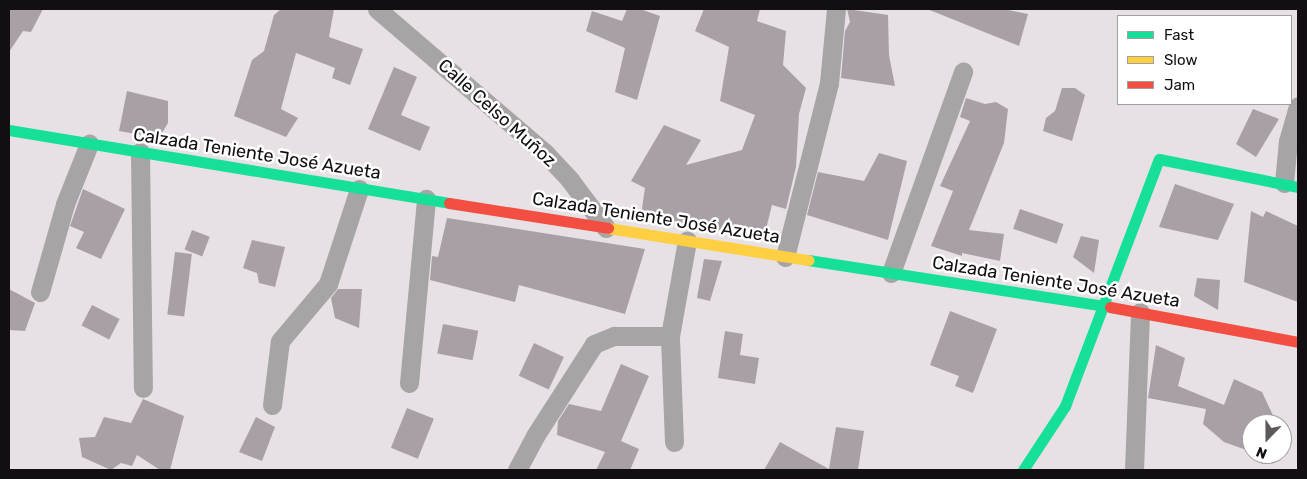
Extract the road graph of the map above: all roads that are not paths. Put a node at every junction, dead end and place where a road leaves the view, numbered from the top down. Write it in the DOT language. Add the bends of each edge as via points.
graph roads {
  1 [pos="377,9"];
  2 [pos="836,9"];
  3 [pos="963,72"];
  4 [pos="1298,106"];
  5 [pos="9,130"];
  6 [pos="89,144"];
  7 [pos="140,152"];
  8 [pos="1291,185"];
  9 [pos="359,189"];
  10 [pos="426,199"];
  11 [pos="606,228"];
  12 [pos="687,241"];
  13 [pos="785,257"];
  14 [pos="891,273"];
  15 [pos="40,292"];
  16 [pos="1101,307"];
  17 [pos="1140,312"];
  18 [pos="670,336"];
  19 [pos="1298,342"];
  20 [pos="409,383"];
  21 [pos="143,388"];
  22 [pos="272,405"];
  23 [pos="674,442"];
  24 [pos="517,470"];
  25 [pos="1023,470"];
  26 [pos="1134,470"];
  1 -- 11 [label="street, Calle Celso Muñoz" via="545,153"];
  2 -- 13 [label="street" via="829,83"];
  3 -- 14 [label="street"];
  4 -- 8 [label="street" via="1288,141"];
  5 -- 6 [label="main road, Calzada Teniente José Azueta"];
  6 -- 7 [label="main road, Calzada Teniente José Azueta"];
  6 -- 15 [label="street" via="64,204"];
  7 -- 9 [label="main road, Calzada Teniente José Azueta"];
  7 -- 21 [label="street"];
  8 -- 16 [label="main road" via="1159,159"];
  9 -- 10 [label="main road, Calzada Teniente José Azueta"];
  9 -- 22 [label="street" via="328,284 280,341"];
  10 -- 11 [label="main road, Calzada Teniente José Azueta"];
  10 -- 20 [label="street"];
  11 -- 12 [label="main road, Calzada Teniente José Azueta"];
  12 -- 13 [label="main road, Calzada Teniente José Azueta"];
  12 -- 18 [label="street"];
  13 -- 14 [label="main road, Calzada Teniente José Azueta"];
  14 -- 16 [label="main road, Calzada Teniente José Azueta"];
  16 -- 17 [label="main road, Calzada Teniente José Azueta"];
  16 -- 25 [label="main road" via="1065,406"];
  17 -- 19 [label="main road, Calzada Teniente José Azueta"];
  17 -- 26 [label="street"];
  18 -- 23 [label="street"];
  18 -- 24 [label="street" via="614,336 594,344"];
}
